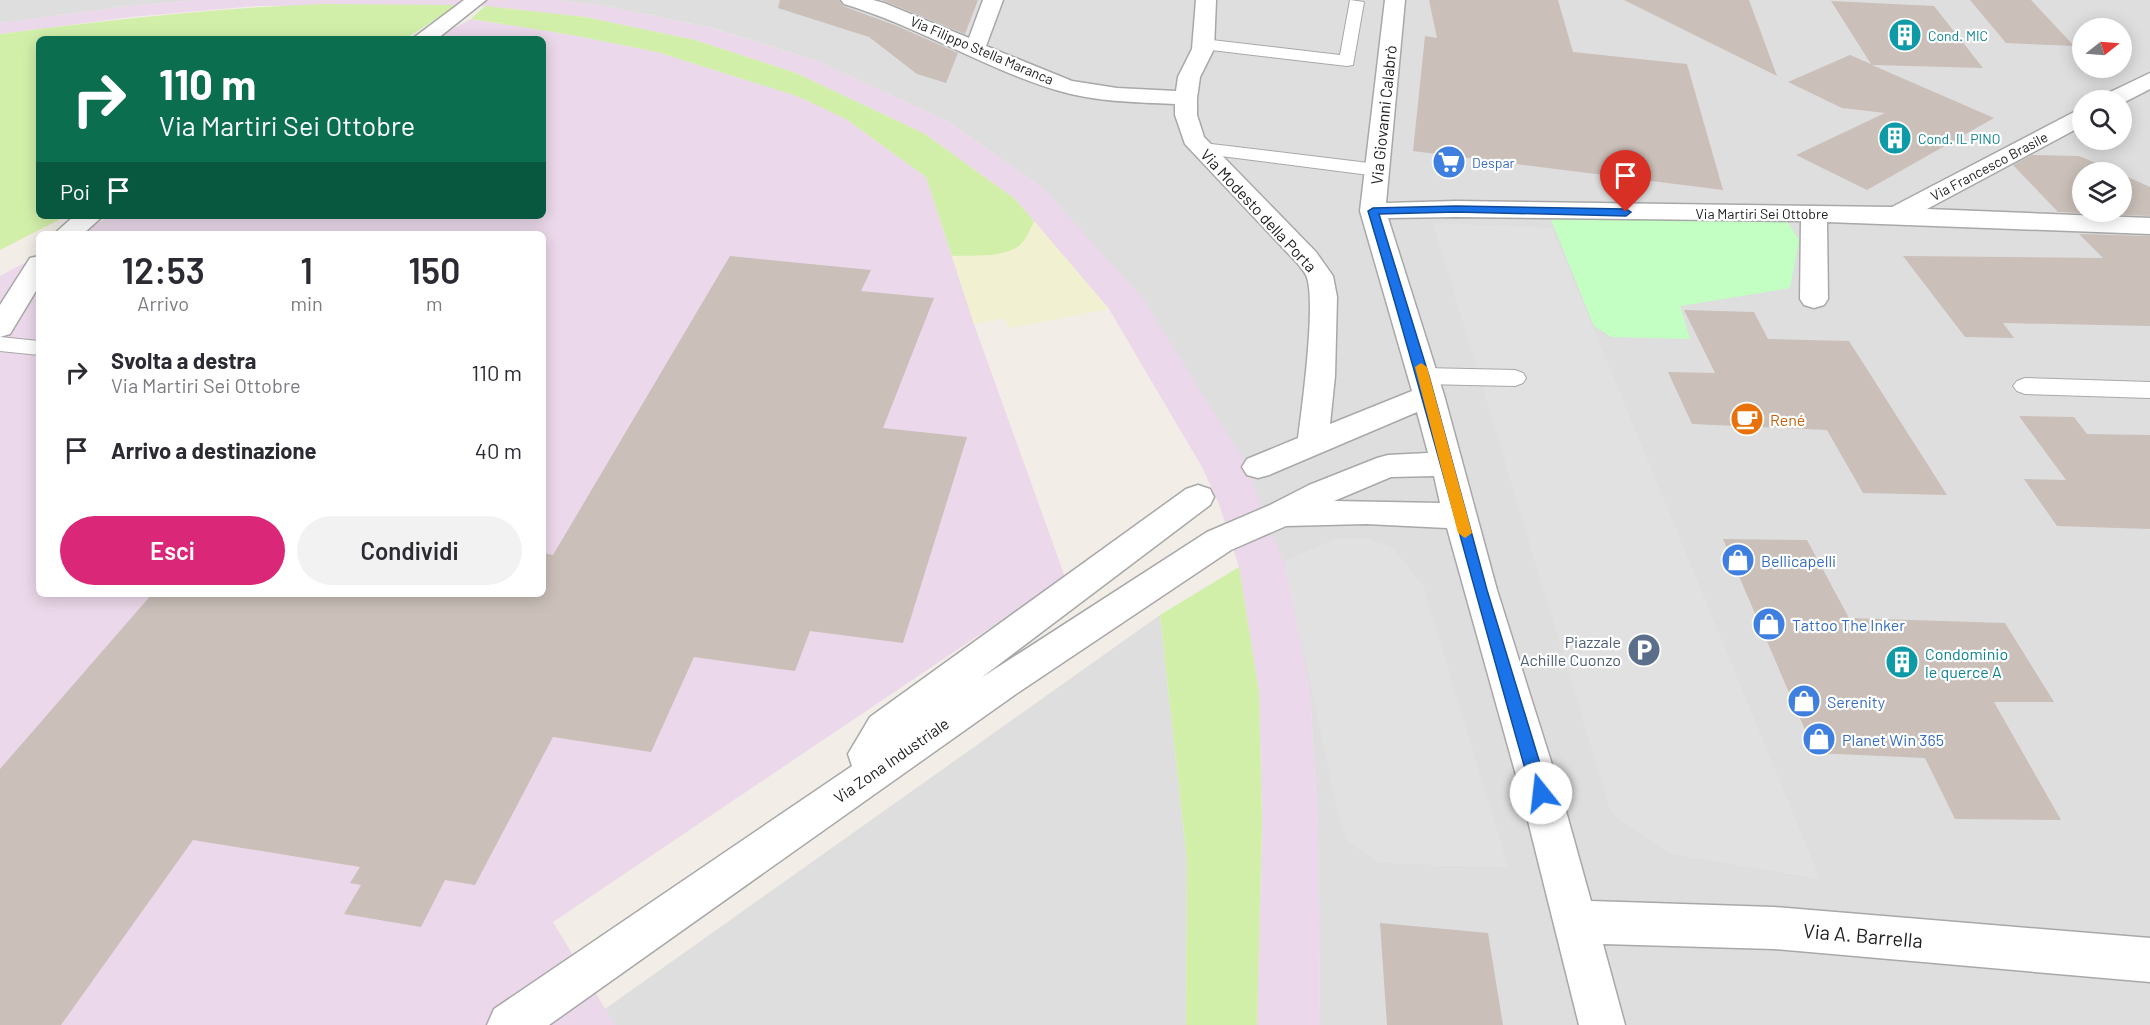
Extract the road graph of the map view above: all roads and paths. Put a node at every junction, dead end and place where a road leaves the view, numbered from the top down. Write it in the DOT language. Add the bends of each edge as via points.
graph roads {
  1 [pos="476,0"];
  2 [pos="852,0"];
  3 [pos="993,0"];
  4 [pos="1206,0"];
  5 [pos="1395,0"];
  6 [pos="1356,2"];
  7 [pos="427,36"];
  8 [pos="1203,44"];
  9 [pos="975,49"];
  10 [pos="2150,80"];
  11 [pos="2131,90"];
  12 [pos="1186,98"];
  13 [pos="2072,122"];
  14 [pos="1203,149"];
  15 [pos="1377,170"];
  16 [pos="1373,211"];
  17 [pos="1814,214"];
  18 [pos="1896,215"];
  19 [pos="86,219"];
  20 [pos="2150,226"];
  21 [pos="71,231"];
  22 [pos="36,269"];
  23 [pos="1814,299"];
  24 [pos="0,328"];
  25 [pos="0,344"];
  26 [pos="36,348"];
  27 [pos="1515,378"];
  28 [pos="1426,385"];
  29 [pos="2025,386"];
  30 [pos="2150,390"];
  31 [pos="1314,445"];
  32 [pos="1446,464"];
  33 [pos="1258,467"];
  34 [pos="1198,497"];
  35 [pos="1282,514"];
  36 [pos="1460,516"];
  37 [pos="873,772"];
  38 [pos="1575,922"];
  39 [pos="2150,960"];
  40 [pos="510,1025"];
  41 [pos="1602,1025"];
  1 -- 7 [label="street"];
  2 -- 9 [label="street, Via Filippo Stella Maranca" via="937,30"];
  3 -- 9 [label="street"];
  4 -- 8 [label="street, Via Modesto della Porta"];
  5 -- 15 [label="street, Via Giovanni Calabrò"];
  6 -- 8 [label="lane" via="1347,61"];
  8 -- 12 [label="street, Via Modesto della Porta" via="1189,76"];
  9 -- 12 [label="street, Via Filippo Stella Maranca" via="1051,82 1085,90"];
  10 -- 11 [label="street"];
  12 -- 14 [label="street, Via Modesto della Porta" via="1186,116 1193,139"];
  13 -- 18 [label="street, Via Francesco Brasile"];
  14 -- 15 [label="lane"];
  14 -- 31 [label="street, Via Modesto della Porta" via="1320,276 1323,297"];
  15 -- 16 [label="street, Via Giovanni Calabrò"];
  16 -- 17 [label="street, Via Martiri Sei Ottobre"];
  16 -- 28 [label="street, Via Giovanni Calabrò"];
  17 -- 18 [label="street, Via Martiri Sei Ottobre"];
  17 -- 23 [label="street"];
  18 -- 20 [label="street, Via Martiri Sei Ottobre"];
  19 -- 21 [label="street"];
  22 -- 24 [label="street"];
  25 -- 26 [label="lane"];
  27 -- 28 [label="lane"];
  28 -- 31 [label="street"];
  28 -- 32 [label="street, Via Giovanni Calabrò"];
  29 -- 30 [label="lane"];
  31 -- 33 [label="street"];
  32 -- 35 [label="street, Via Zona Industriale" via="1388,466 1320,492"];
  32 -- 36 [label="street, Via Giovanni Calabrò"];
  34 -- 37 [label="street" via="884,729 868,754"];
  35 -- 36 [label="street, Via Zona Industriale"];
  35 -- 37 [label="street, Via Zona Industriale" via="1219,541"];
  36 -- 38 [label="street, Via Giovanni Calabrò"];
  37 -- 40 [label="street, Via Zona Industriale"];
  38 -- 39 [label="street, Via A. Barrella" via="1774,928"];
  38 -- 41 [label="street, Via Giovanni Calabrò"];
}
